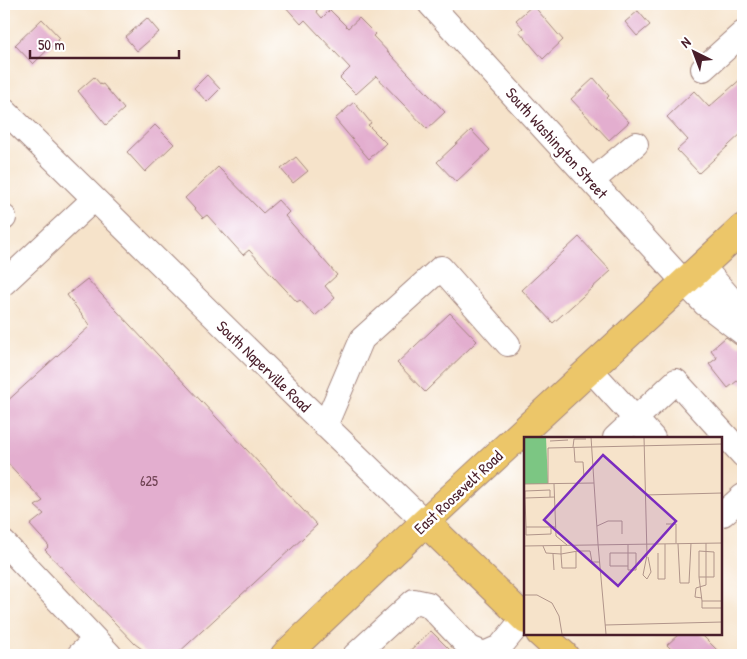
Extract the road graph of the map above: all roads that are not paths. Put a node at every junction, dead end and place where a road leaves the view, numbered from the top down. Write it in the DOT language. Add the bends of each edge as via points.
graph roads {
  1 [pos="437,6"];
  2 [pos="743,32"];
  3 [pos="703,69"];
  4 [pos="4,110"];
  5 [pos="636,144"];
  6 [pos="592,181"];
  7 [pos="94,199"];
  8 [pos="743,228"];
  9 [pos="693,274"];
  10 [pos="4,283"];
  11 [pos="743,313"];
  12 [pos="743,333"];
  13 [pos="508,344"];
  14 [pos="590,369"];
  15 [pos="636,419"];
  16 [pos="325,426"];
  17 [pos="616,437"];
  18 [pos="652,437"];
  19 [pos="743,455"];
  20 [pos="743,496"];
  21 [pos="722,513"];
  22 [pos="425,522"];
  23 [pos="4,543"];
  24 [pos="524,617"];
  25 [pos="538,634"];
  26 [pos="95,650"];
  27 [pos="285,655"];
  28 [pos="355,655"];
  1 -- 6 [label="street, South Washington Street"];
  2 -- 3 [label="street"];
  4 -- 7 [label="street, South Naperville Road"];
  5 -- 6 [label="street"];
  6 -- 9 [label="street, South Washington Street"];
  7 -- 10 [label="street"];
  7 -- 16 [label="street, South Naperville Road"];
  8 -- 9 [label="main road, East Roosevelt Road"];
  9 -- 11 [label="street"];
  9 -- 12 [label="street" via="705,304"];
  9 -- 14 [label="main road, East Roosevelt Road"];
  13 -- 16 [label="street" via="440,268 362,339"];
  14 -- 15 [label="street"];
  14 -- 22 [label="main road, East Roosevelt Road"];
  15 -- 17 [label="street"];
  15 -- 18 [label="street"];
  15 -- 19 [label="street" via="676,382"];
  16 -- 22 [label="street, South Naperville Road"];
  20 -- 21 [label="street"];
  22 -- 24 [label="main road, South Naperville Road"];
  22 -- 27 [label="main road, East Roosevelt Road"];
  23 -- 26 [label="street"];
  25 -- 28 [label="street" via="484,654 470,648 428,604 414,601"];
}
